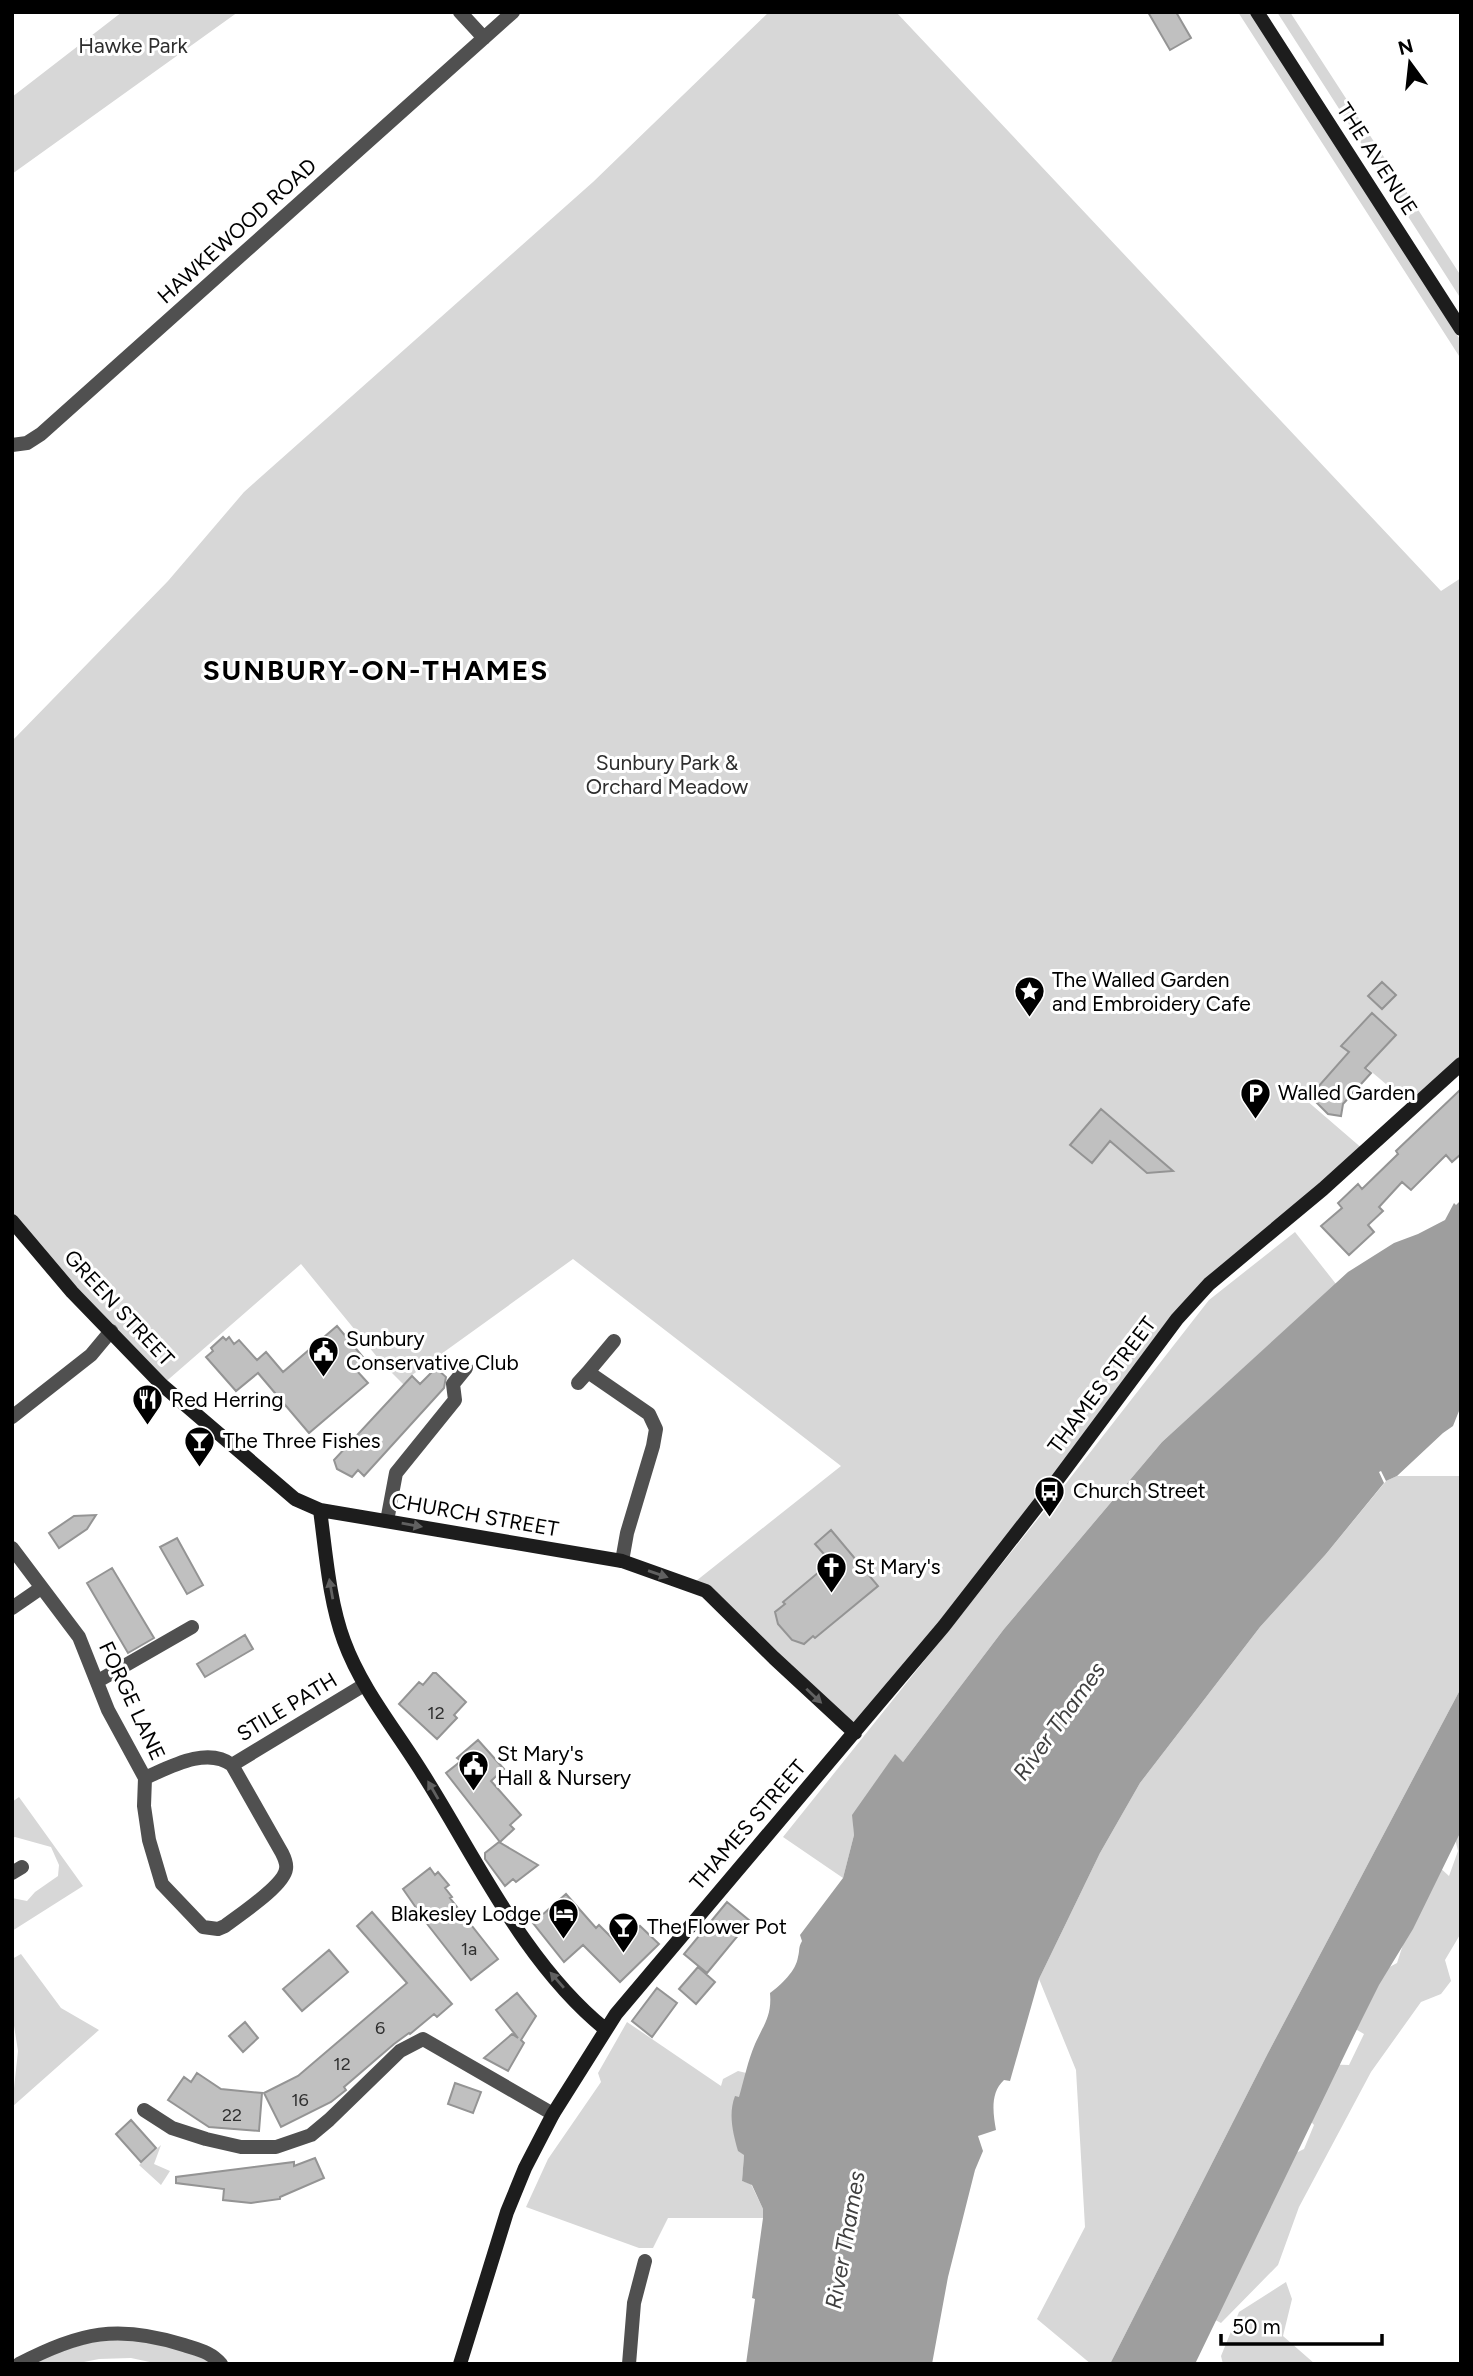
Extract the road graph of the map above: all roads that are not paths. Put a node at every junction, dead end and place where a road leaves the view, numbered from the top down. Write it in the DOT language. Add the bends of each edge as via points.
graph roads {
  1 [pos="460,12"];
  2 [pos="513,12"];
  3 [pos="1257,12"];
  4 [pos="484,38"];
  5 [pos="1461,329"];
  6 [pos="12,444"];
  7 [pos="1461,1064"];
  8 [pos="12,1221"];
  9 [pos="111,1331"];
  10 [pos="614,1341"];
  11 [pos="466,1368"];
  12 [pos="12,1417"];
  13 [pos="320,1510"];
  14 [pos="387,1521"];
  15 [pos="12,1548"];
  16 [pos="622,1561"];
  17 [pos="41,1588"];
  18 [pos="12,1608"];
  19 [pos="192,1627"];
  20 [pos="98,1681"];
  21 [pos="364,1685"];
  22 [pos="855,1733"];
  23 [pos="232,1765"];
  24 [pos="145,1778"];
  25 [pos="196,1922"];
  26 [pos="605,2029"];
  27 [pos="144,2110"];
  28 [pos="553,2115"];
  29 [pos="645,2261"];
  30 [pos="19,2364"];
  31 [pos="222,2364"];
  32 [pos="460,2364"];
  33 [pos="629,2364"];
  1 -- 4 [label="street"];
  2 -- 4 [label="street, HAWKEWOOD ROAD"];
  3 -- 5 [label="street, THE AVENUE"];
  4 -- 6 [label="street, HAWKEWOOD ROAD" via="41,434 27,443"];
  7 -- 22 [label="street, THAMES STREET" via="1209,1284 1177,1319 1046,1495"];
  8 -- 9 [label="street, GREEN STREET"];
  9 -- 12 [label="street" via="91,1355"];
  9 -- 13 [label="street, GREEN STREET" via="204,1423 295,1499"];
  10 -- 16 [label="street" via="583,1378 649,1414 656,1429"];
  11 -- 14 [label="street" via="453,1384 456,1400 396,1473"];
  13 -- 14 [label="street, CHURCH STREET"];
  21 -- 13 [label="street, one-way" via="344,1641 331,1592"];
  14 -- 16 [label="street, CHURCH STREET, one-way"];
  15 -- 17 [label="street, FORGE LANE"];
  16 -- 22 [label="street, CHURCH STREET, one-way" via="706,1591"];
  17 -- 18 [label="street"];
  17 -- 20 [label="street, FORGE LANE" via="79,1637"];
  19 -- 20 [label="street"];
  20 -- 24 [label="street, FORGE LANE" via="108,1710"];
  21 -- 23 [label="street, STILE PATH"];
  26 -- 21 [label="street, one-way" via="528,1945"];
  22 -- 26 [label="street, THAMES STREET"];
  23 -- 24 [label="street, STILE PATH" via="223,1758 192,1759"];
  23 -- 25 [label="street, STILE PATH" via="282,1853 286,1874 225,1926 203,1927"];
  24 -- 25 [label="street, FORGE LANE" via="149,1840 162,1884"];
  26 -- 28 [label="street, THAMES STREET"];
  27 -- 28 [label="street" via="172,2128 206,2139 242,2147 276,2147 311,2135 400,2050 422,2039"];
  28 -- 32 [label="street, THAMES STREET" via="507,2212"];
  29 -- 33 [label="street" via="634,2303"];
  30 -- 31 [label="street" via="64,2342 125,2332 213,2354"];
}
